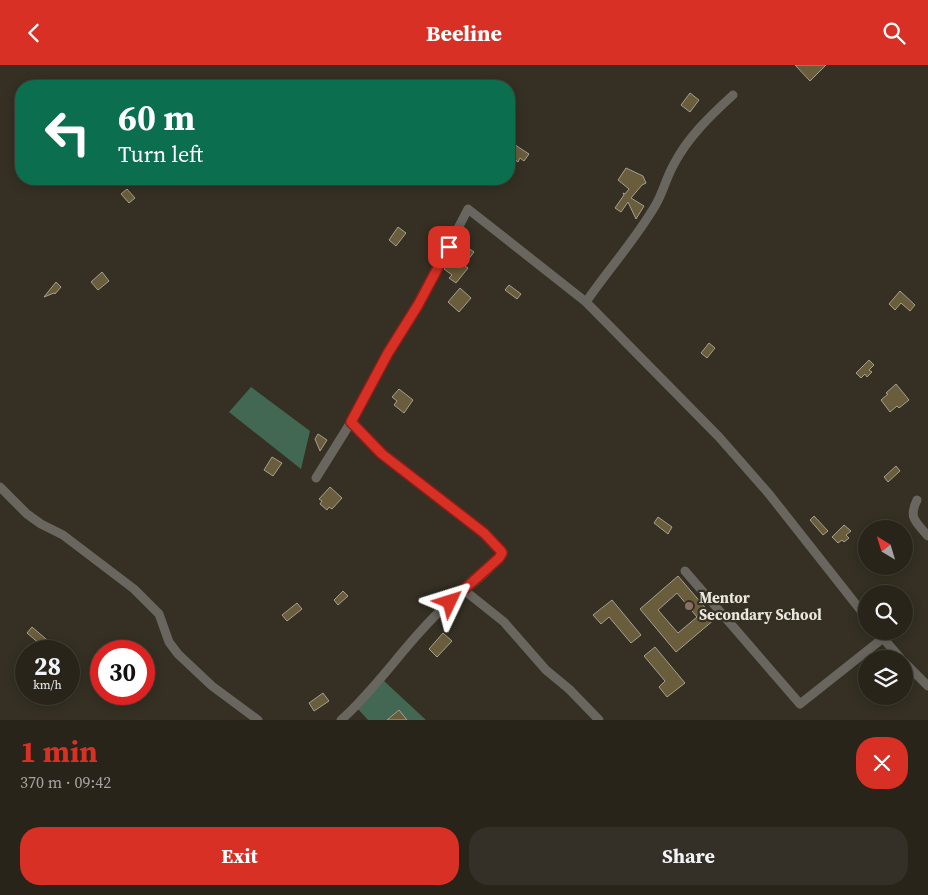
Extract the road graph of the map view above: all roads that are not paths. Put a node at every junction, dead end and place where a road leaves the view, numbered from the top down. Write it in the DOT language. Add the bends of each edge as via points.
graph roads {
  1 [pos="733,95"];
  2 [pos="586,302"];
  3 [pos="351,422"];
  4 [pos="316,477"];
  5 [pos="0,487"];
  6 [pos="917,499"];
  7 [pos="928,536"];
  8 [pos="685,571"];
  9 [pos="464,590"];
  10 [pos="858,607"];
  11 [pos="873,640"];
  12 [pos="884,640"];
  13 [pos="893,650"];
  14 [pos="913,671"];
  15 [pos="928,686"];
  16 [pos="258,720"];
  17 [pos="341,720"];
  18 [pos="599,720"];
  1 -- 2 [label="street" via="704,123 674,163 656,205"];
  2 -- 3 [label="street" via="468,209"];
  2 -- 10 [label="street" via="753,474"];
  3 -- 4 [label="street"];
  3 -- 9 [label="street" via="382,454 484,533 501,551 499,558"];
  5 -- 16 [label="street" via="41,525 63,535 134,589 159,614 169,642 178,654 212,686"];
  6 -- 7 [label="street" via="912,515"];
  8 -- 11 [label="street" via="800,704"];
  9 -- 17 [label="street" via="436,614"];
  9 -- 18 [label="street" via="504,621 546,670"];
  12 -- 13 [label="street"];
  14 -- 15 [label="street"];
}
